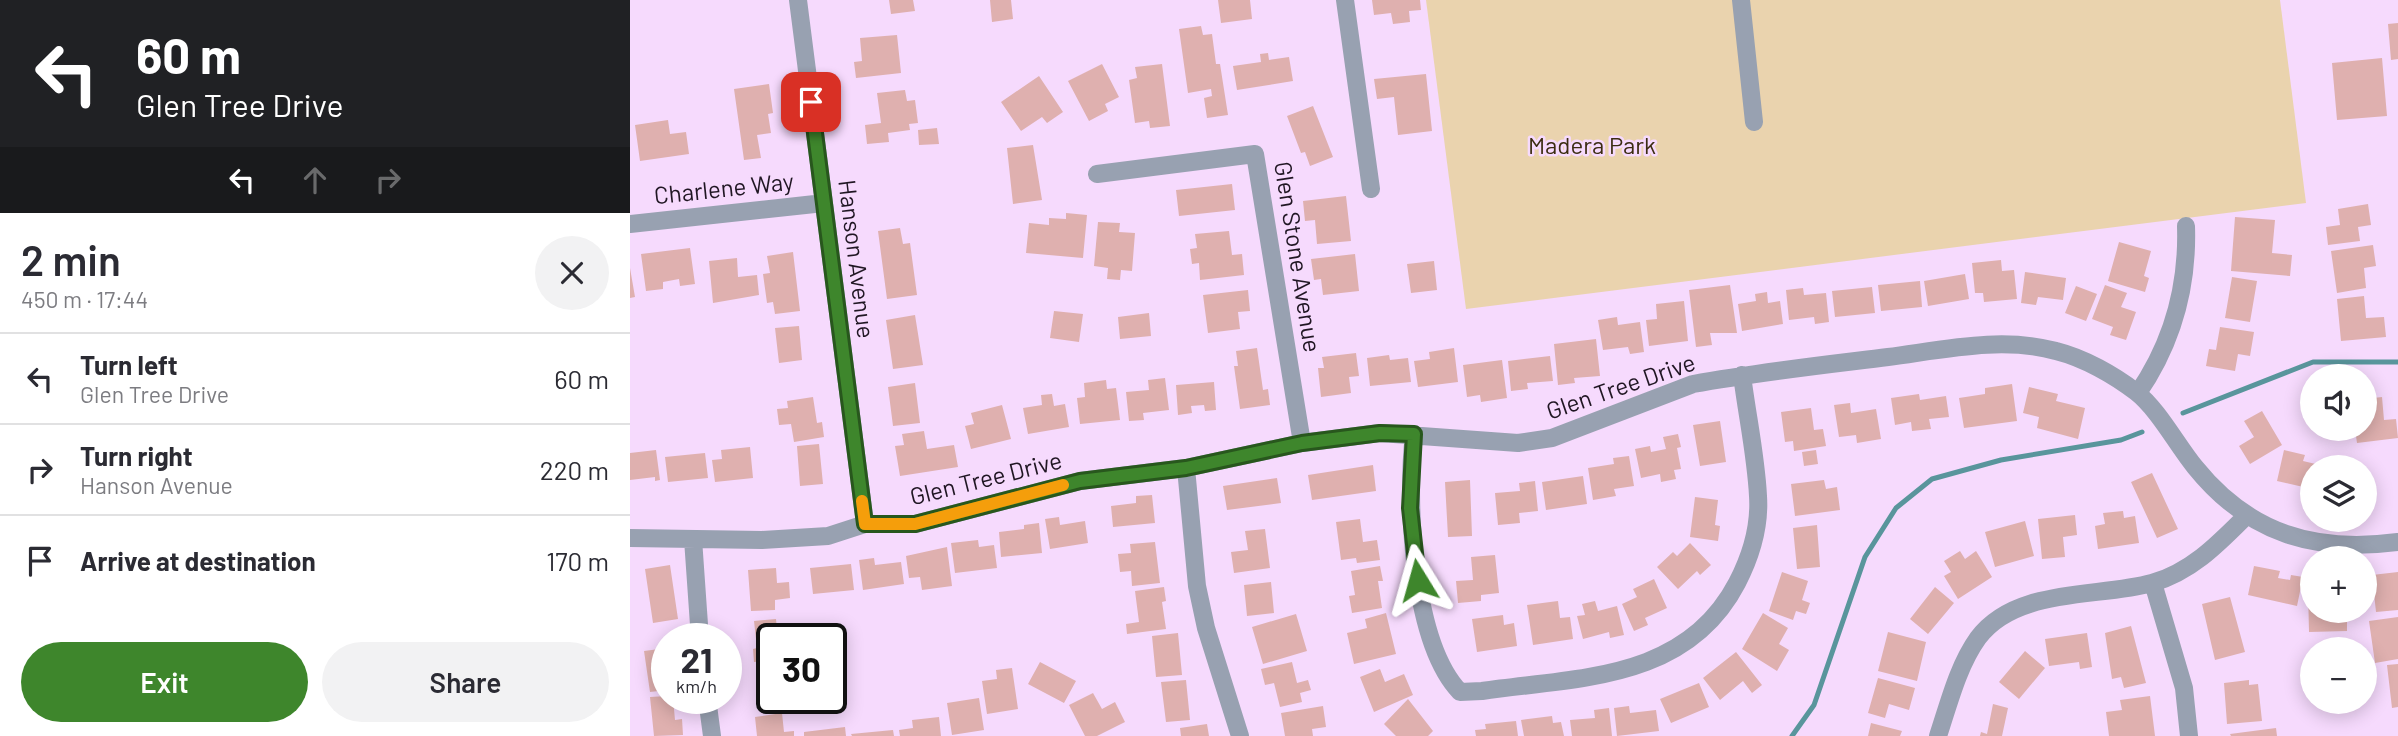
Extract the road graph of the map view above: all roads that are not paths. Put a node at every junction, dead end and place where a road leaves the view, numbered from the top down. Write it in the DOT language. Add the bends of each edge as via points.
graph roads {
  1 [pos="798,0"];
  2 [pos="1345,0"];
  3 [pos="1741,0"];
  4 [pos="1754,122"];
  5 [pos="1097,174"];
  6 [pos="1371,189"];
  7 [pos="824,203"];
  8 [pos="630,224"];
  9 [pos="2186,226"];
  10 [pos="1742,375"];
  11 [pos="2138,393"];
  12 [pos="1414,434"];
  13 [pos="1302,443"];
  14 [pos="1186,468"];
  15 [pos="2246,516"];
  16 [pos="865,524"];
  17 [pos="630,538"];
  18 [pos="693,539"];
  19 [pos="2398,542"];
  20 [pos="2153,583"];
  21 [pos="699,623"];
  22 [pos="709,714"];
  23 [pos="712,736"];
  24 [pos="1240,736"];
  25 [pos="1938,736"];
  26 [pos="2189,736"];
  1 -- 7 [label="street, Hanson Avenue"];
  2 -- 6 [label="street"];
  3 -- 4 [label="street"];
  5 -- 13 [label="street, Glen Stone Avenue" via="1255,154"];
  7 -- 8 [label="street, Charlene Way"];
  7 -- 16 [label="street, Hanson Avenue"];
  9 -- 11 [label="street" via="2178,315 2164,351"];
  10 -- 11 [label="street, Glen Tree Drive" via="1958,348 2019,346 2056,351"];
  10 -- 12 [label="street, Glen Tree Drive" via="1693,384 1552,438 1518,443"];
  10 -- 12 [label="street" via="1758,498 1753,546 1725,606 1707,625 1662,658 1633,669 1482,691 1460,692 1448,680 1422,603 1414,557 1410,495"];
  11 -- 15 [label="street, Glen Tree Drive" via="2197,469"];
  12 -- 13 [label="street, Glen Tree Drive" via="1380,433"];
  13 -- 14 [label="street, Glen Tree Drive"];
  14 -- 16 [label="street, Glen Tree Drive" via="1080,481 915,524"];
  14 -- 24 [label="street" via="1197,586"];
  15 -- 19 [label="street, Glen Tree Drive" via="2316,542 2346,547"];
  15 -- 20 [label="street" via="2190,567"];
  16 -- 18 [label="street, Glen Tree Drive" via="828,536"];
  17 -- 18 [label="street, Glen Tree Drive"];
  18 -- 21 [label="street"];
  20 -- 25 [label="street" via="2041,601 2010,613 1979,636 1961,669"];
  20 -- 26 [label="street" via="2184,688"];
  22 -- 23 [label="street"];
}
